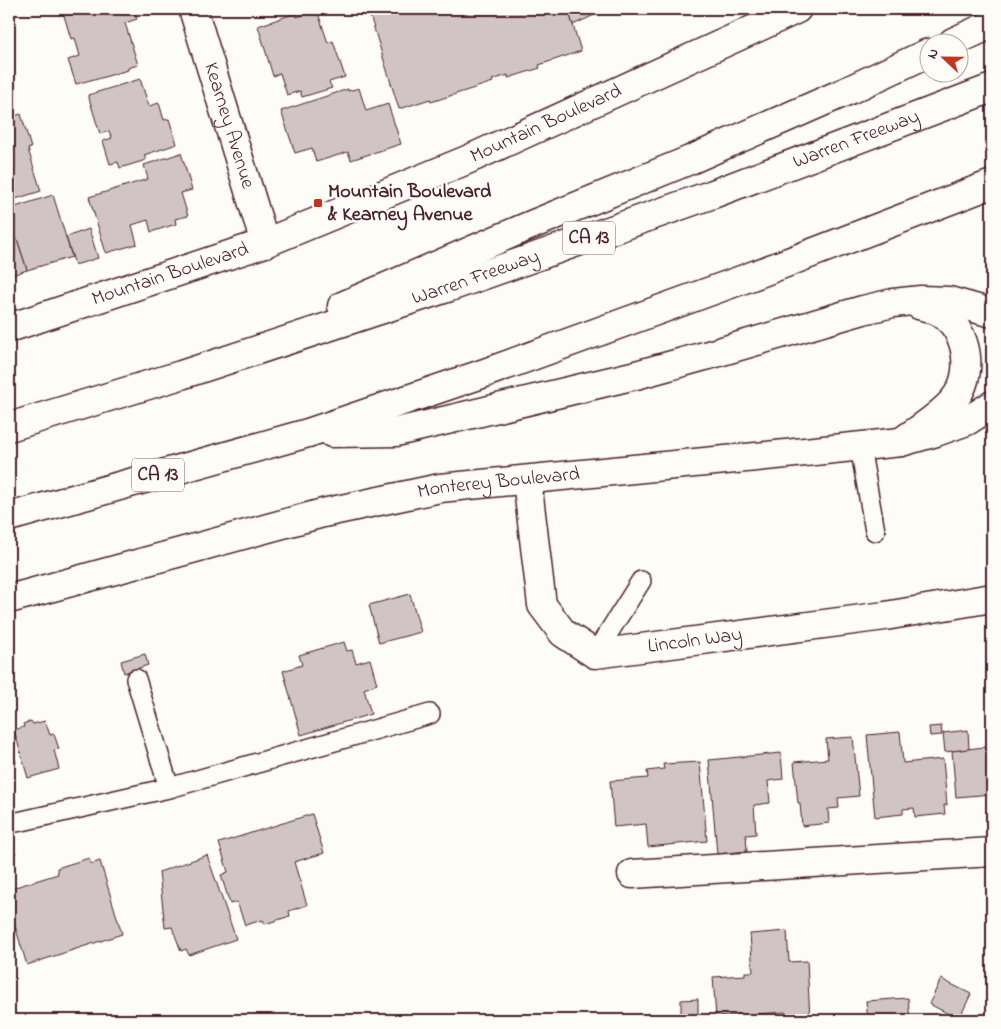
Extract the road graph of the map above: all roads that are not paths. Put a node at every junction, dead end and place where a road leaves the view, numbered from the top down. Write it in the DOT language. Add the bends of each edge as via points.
graph roads {
  1 [pos="193,9"];
  2 [pos="796,9"];
  3 [pos="758,18"];
  4 [pos="992,24"];
  5 [pos="968,35"];
  6 [pos="918,59"];
  7 [pos="992,88"];
  8 [pos="992,184"];
  9 [pos="265,243"];
  10 [pos="892,303"];
  11 [pos="992,313"];
  12 [pos="9,328"];
  13 [pos="181,375"];
  14 [pos="992,405"];
  15 [pos="9,427"];
  16 [pos="308,433"];
  17 [pos="901,442"];
  18 [pos="860,447"];
  19 [pos="527,480"];
  20 [pos="9,517"];
  21 [pos="874,531"];
  22 [pos="641,581"];
  23 [pos="992,598"];
  24 [pos="9,599"];
  25 [pos="595,654"];
  26 [pos="136,679"];
  27 [pos="430,714"];
  28 [pos="169,788"];
  29 [pos="9,821"];
  30 [pos="992,852"];
  31 [pos="632,874"];
  1 -- 9 [label="main road, Kearney Avenue"];
  2 -- 3 [label="main road, Mountain Boulevard"];
  3 -- 9 [label="main road, Mountain Boulevard" via="467,160"];
  4 -- 5 [label="main road"];
  6 -- 13 [label="main road" via="690,160"];
  7 -- 13 [label="main road, Warren Freeway / CA 13" via="713,194 450,288"];
  8 -- 16 [label="main road, CA 13" via="735,282"];
  9 -- 12 [label="main road, Mountain Boulevard"];
  10 -- 11 [label="main road" via="949,301"];
  10 -- 16 [label="main road" via="636,375 397,432"];
  10 -- 17 [label="main road" via="940,312 954,324 967,360 964,382 954,400 938,416"];
  13 -- 15 [label="main road, Warren Freeway / CA 13"];
  14 -- 17 [label="main road, Monterey Boulevard" via="967,421"];
  16 -- 20 [label="main road, CA 13"];
  17 -- 18 [label="main road, Monterey Boulevard"];
  18 -- 19 [label="main road, Monterey Boulevard"];
  18 -- 21 [label="lane"];
  19 -- 24 [label="main road, Monterey Boulevard" via="440,488 323,513"];
  19 -- 25 [label="main road" via="542,606 564,633"];
  22 -- 25 [label="lane"];
  23 -- 25 [label="main road, Lincoln Way" via="885,616"];
  26 -- 28 [label="lane"];
  27 -- 28 [label="lane"];
  28 -- 29 [label="lane" via="22,822"];
  30 -- 31 [label="main road"];
}
